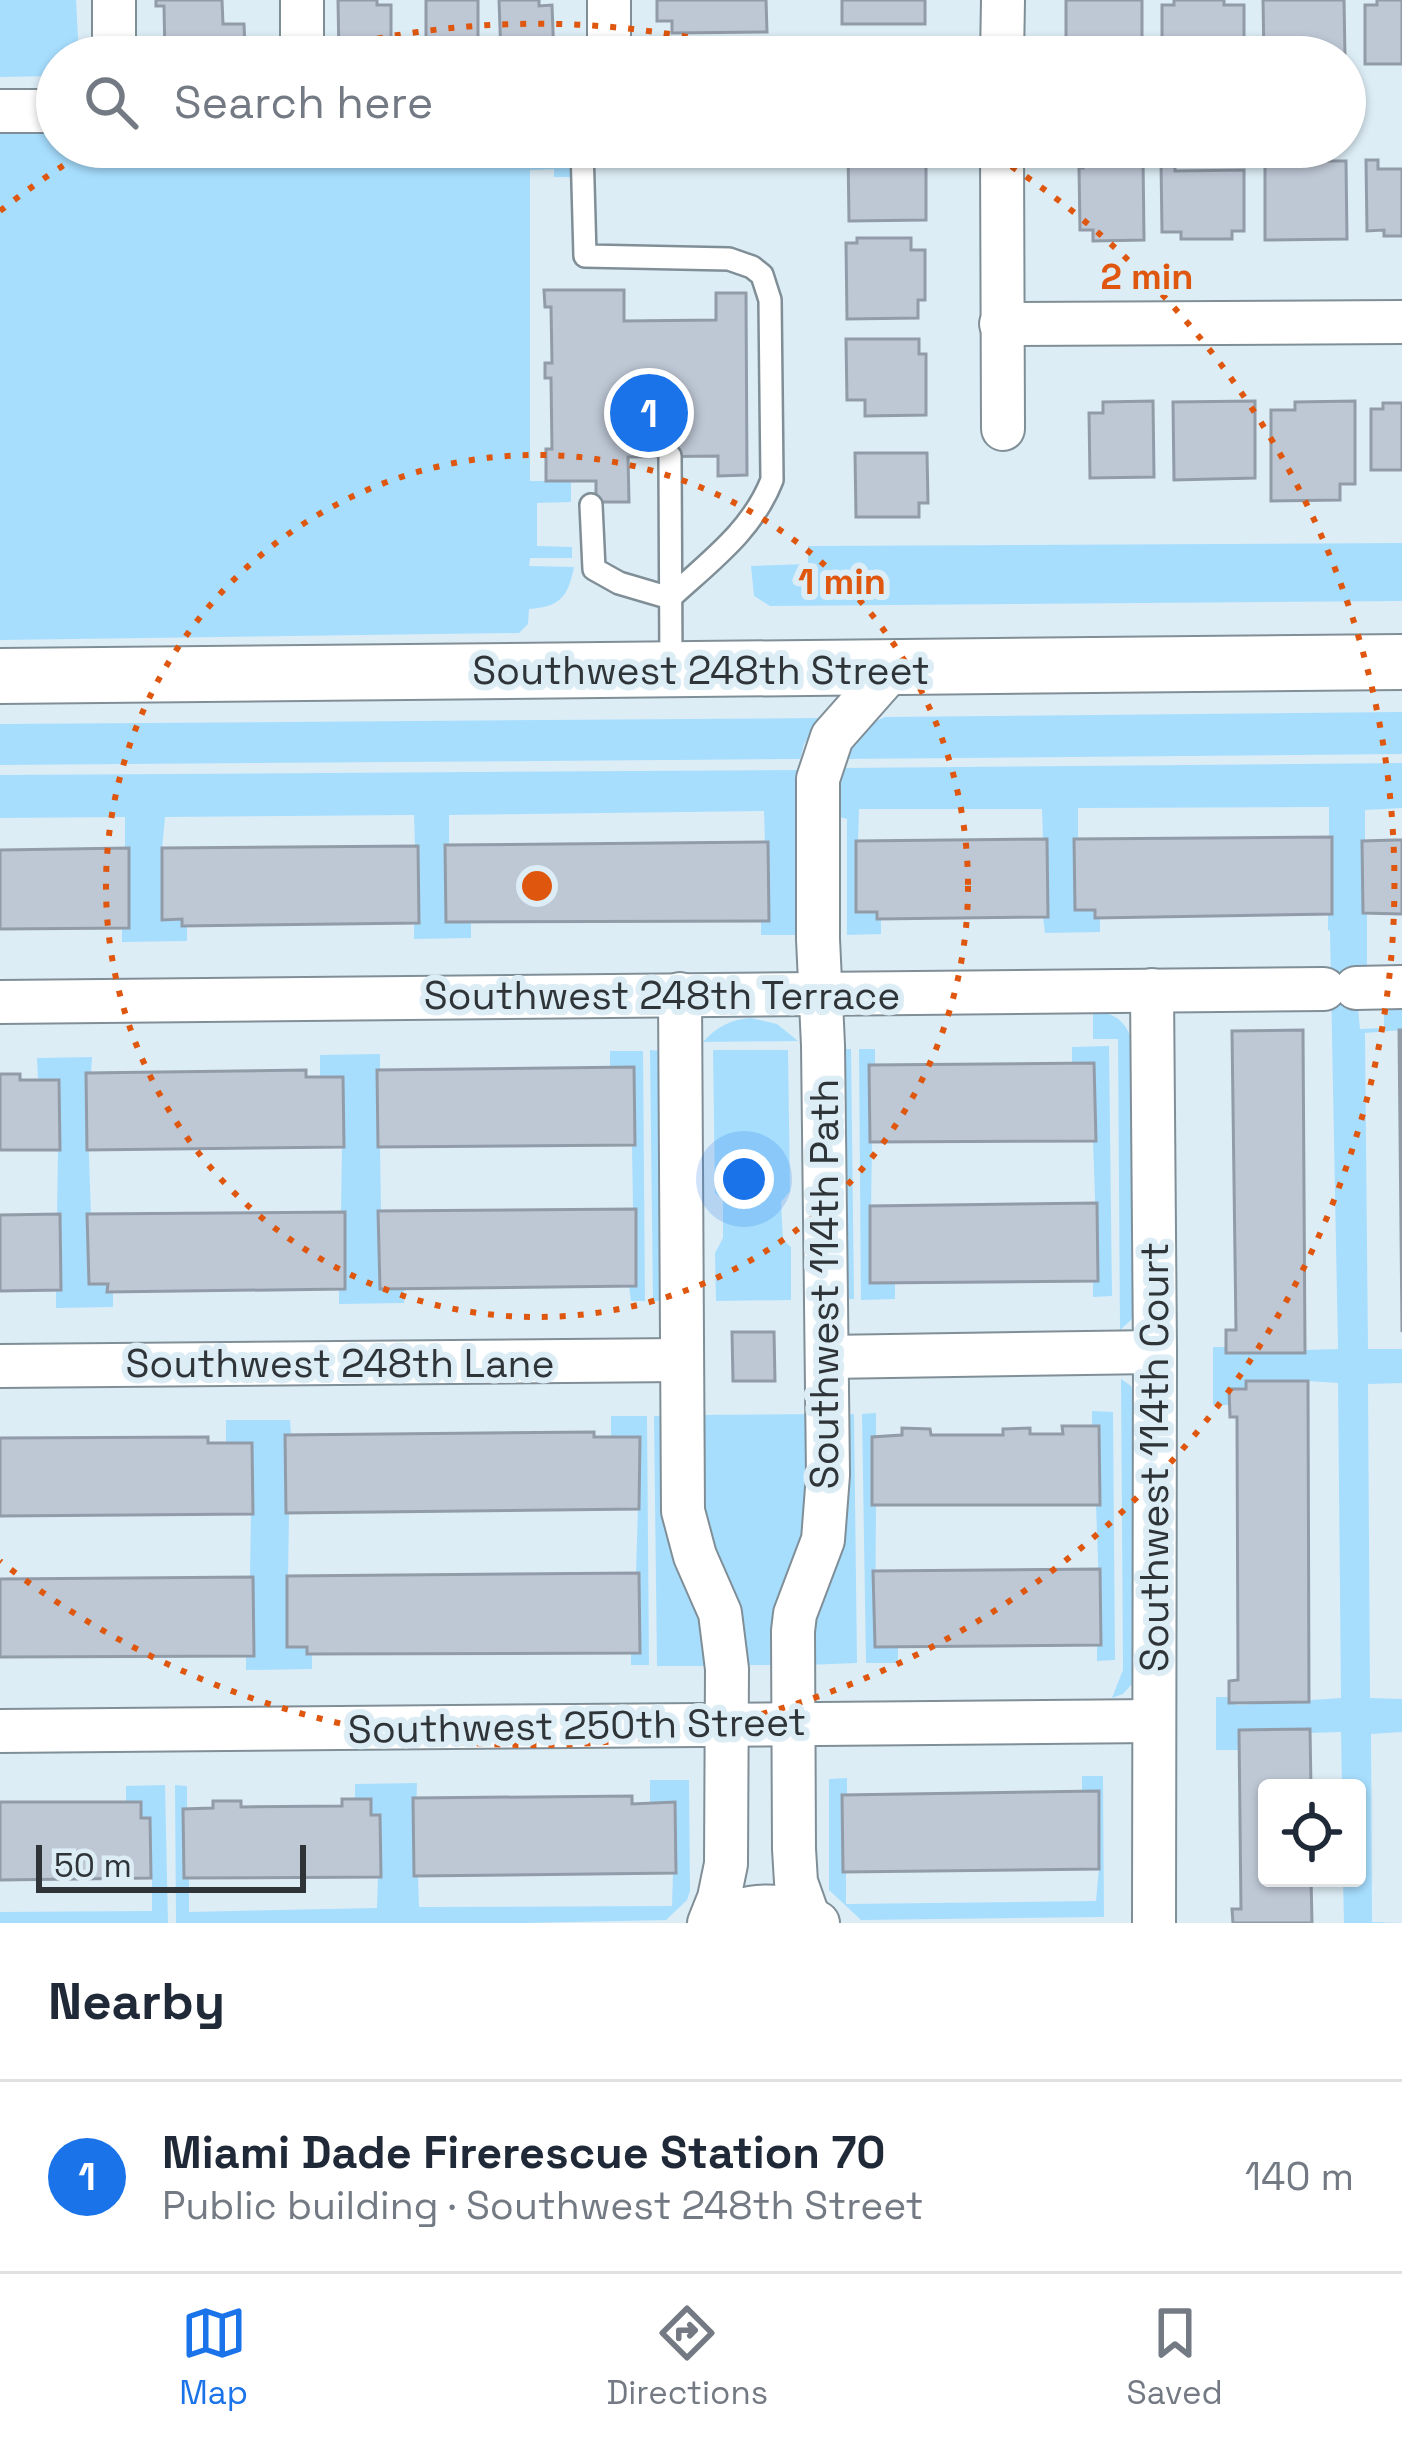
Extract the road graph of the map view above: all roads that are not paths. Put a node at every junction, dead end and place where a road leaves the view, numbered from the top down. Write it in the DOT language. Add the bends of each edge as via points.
graph roads {
  1 [pos="114,0"];
  2 [pos="302,0"];
  3 [pos="609,0"];
  4 [pos="1003,0"];
  5 [pos="114,36"];
  6 [pos="302,36"];
  7 [pos="609,36"];
  8 [pos="1002,36"];
  9 [pos="0,111"];
  10 [pos="36,111"];
  11 [pos="584,168"];
  12 [pos="1002,168"];
  13 [pos="1402,322"];
  14 [pos="1001,325"];
  15 [pos="1004,430"];
  16 [pos="670,456"];
  17 [pos="591,505"];
  18 [pos="670,598"];
  19 [pos="1402,662"];
  20 [pos="892,669"];
  21 [pos="671,670"];
  22 [pos="0,676"];
  23 [pos="1402,988"];
  24 [pos="1152,990"];
  25 [pos="680,994"];
  26 [pos="820,994"];
  27 [pos="0,1001"];
  28 [pos="1156,1352"];
  29 [pos="827,1357"];
  30 [pos="681,1360"];
  31 [pos="0,1366"];
  32 [pos="1154,1721"];
  33 [pos="727,1724"];
  34 [pos="793,1724"];
  35 [pos="0,1731"];
  36 [pos="813,1920"];
  37 [pos="710,1923"];
  38 [pos="1154,1923"];
  1 -- 5 [label="street"];
  2 -- 6 [label="street"];
  3 -- 7 [label="street"];
  4 -- 8 [label="street"];
  9 -- 10 [label="street"];
  11 -- 18 [label="lane" via="586,256 740,262 762,275 770,300 772,480 742,532"];
  12 -- 14 [label="street"];
  13 -- 14 [label="street"];
  14 -- 15 [label="street"];
  16 -- 18 [label="lane"];
  17 -- 18 [label="lane" via="594,569"];
  18 -- 21 [label="lane"];
  19 -- 20 [label="street, Southwest 248th Street"];
  20 -- 21 [label="street, Southwest 248th Street"];
  20 -- 26 [label="street, Southwest 114th Path" via="835,733 818,772"];
  21 -- 22 [label="street, Southwest 248th Street"];
  23 -- 24 [label="street, Southwest 248th Terrace"];
  24 -- 26 [label="street, Southwest 248th Terrace"];
  24 -- 28 [label="street, Southwest 114th Court"];
  25 -- 26 [label="street, Southwest 248th Terrace"];
  25 -- 27 [label="street, Southwest 248th Terrace"];
  25 -- 30 [label="street"];
  26 -- 29 [label="street, Southwest 114th Path"];
  28 -- 29 [label="street"];
  28 -- 32 [label="street, Southwest 114th Court"];
  29 -- 34 [label="street, Southwest 114th Path" via="825,1527 793,1625"];
  30 -- 31 [label="street, Southwest 248th Lane"];
  30 -- 33 [label="street" via="683,1511 722,1626"];
  32 -- 34 [label="street, Southwest 250th Street"];
  32 -- 38 [label="street, Southwest 114th Court"];
  33 -- 34 [label="street, Southwest 250th Street"];
  33 -- 35 [label="street, Southwest 250th Street"];
  33 -- 37 [label="street" via="726,1864"];
  34 -- 36 [label="street, Southwest 114th Path" via="796,1882"];
  36 -- 37 [label="street" via="766,1906"];
}
